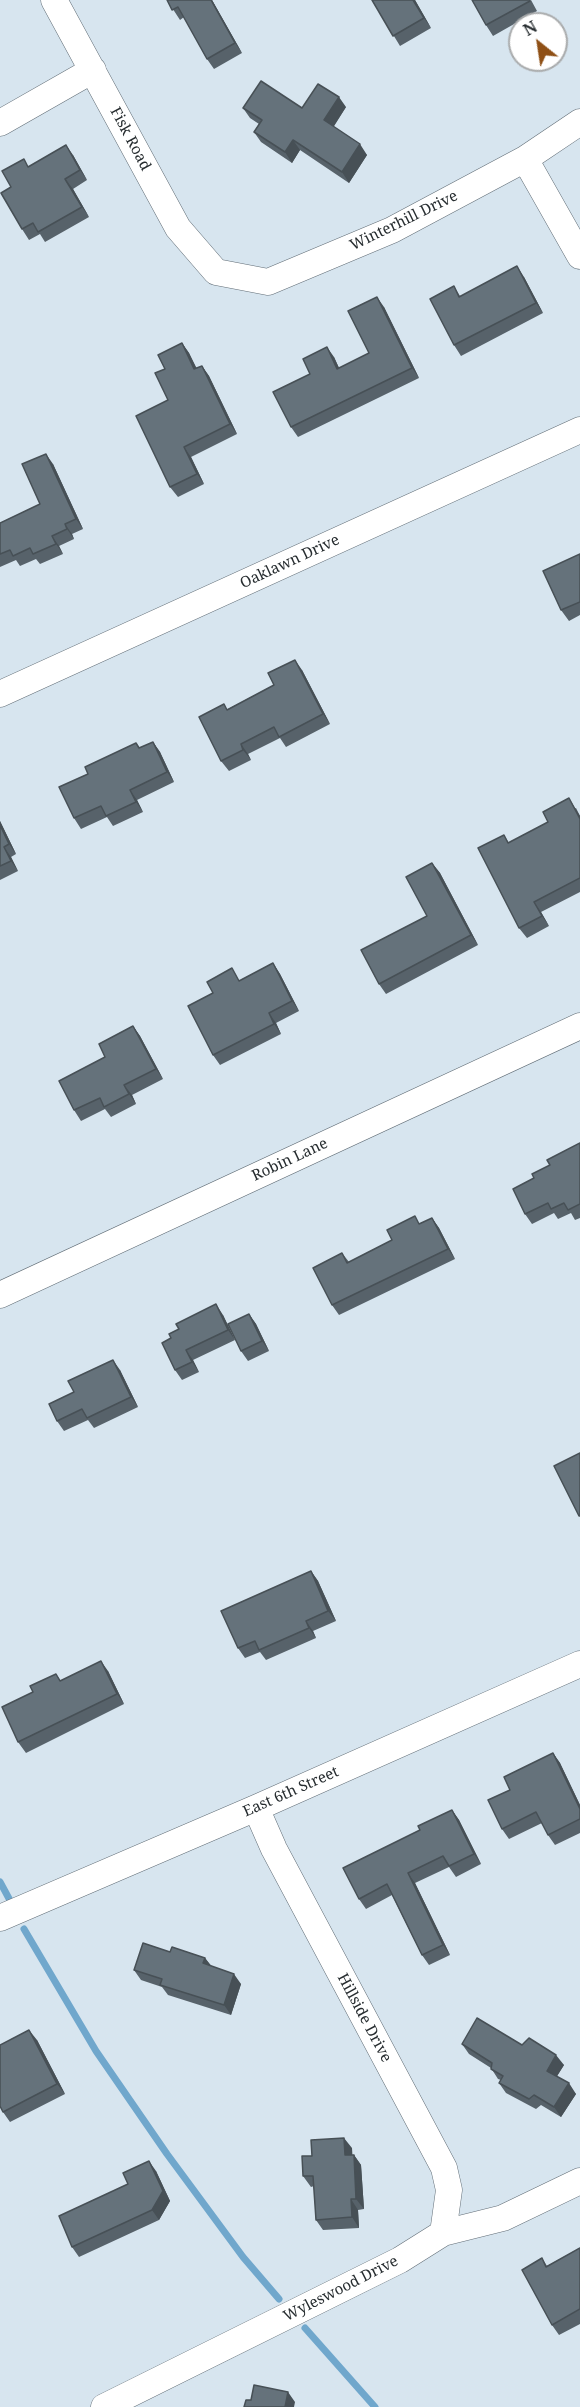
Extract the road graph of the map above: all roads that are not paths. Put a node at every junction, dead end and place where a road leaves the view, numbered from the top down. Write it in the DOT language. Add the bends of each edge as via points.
graph roads {
  1 [pos="54,0"];
  2 [pos="93,70"];
  3 [pos="580,122"];
  4 [pos="0,123"];
  5 [pos="525,159"];
  6 [pos="580,256"];
  7 [pos="216,272"];
  8 [pos="580,430"];
  9 [pos="0,694"];
  10 [pos="580,1026"];
  11 [pos="0,1295"];
  12 [pos="580,1664"];
  13 [pos="256,1808"];
  14 [pos="0,1918"];
  15 [pos="580,2181"];
  16 [pos="443,2233"];
  17 [pos="119,2404"];
  1 -- 2 [label="street, Fisk Road"];
  2 -- 4 [label="street"];
  2 -- 7 [label="street, Fisk Road" via="178,228"];
  3 -- 5 [label="street, Winterhill Drive"];
  5 -- 6 [label="street"];
  5 -- 7 [label="street, Winterhill Drive" via="392,230 268,282"];
  8 -- 9 [label="street, Oaklawn Drive"];
  10 -- 11 [label="street, Robin Lane"];
  12 -- 13 [label="street, East 6th Street"];
  13 -- 14 [label="street, East 6th Street"];
  13 -- 16 [label="street, Hillside Drive" via="274,1850 444,2168 449,2190"];
  15 -- 16 [label="street, Wyleswood Drive" via="503,2218"];
  16 -- 17 [label="street, Wyleswood Drive" via="400,2260"];
}
